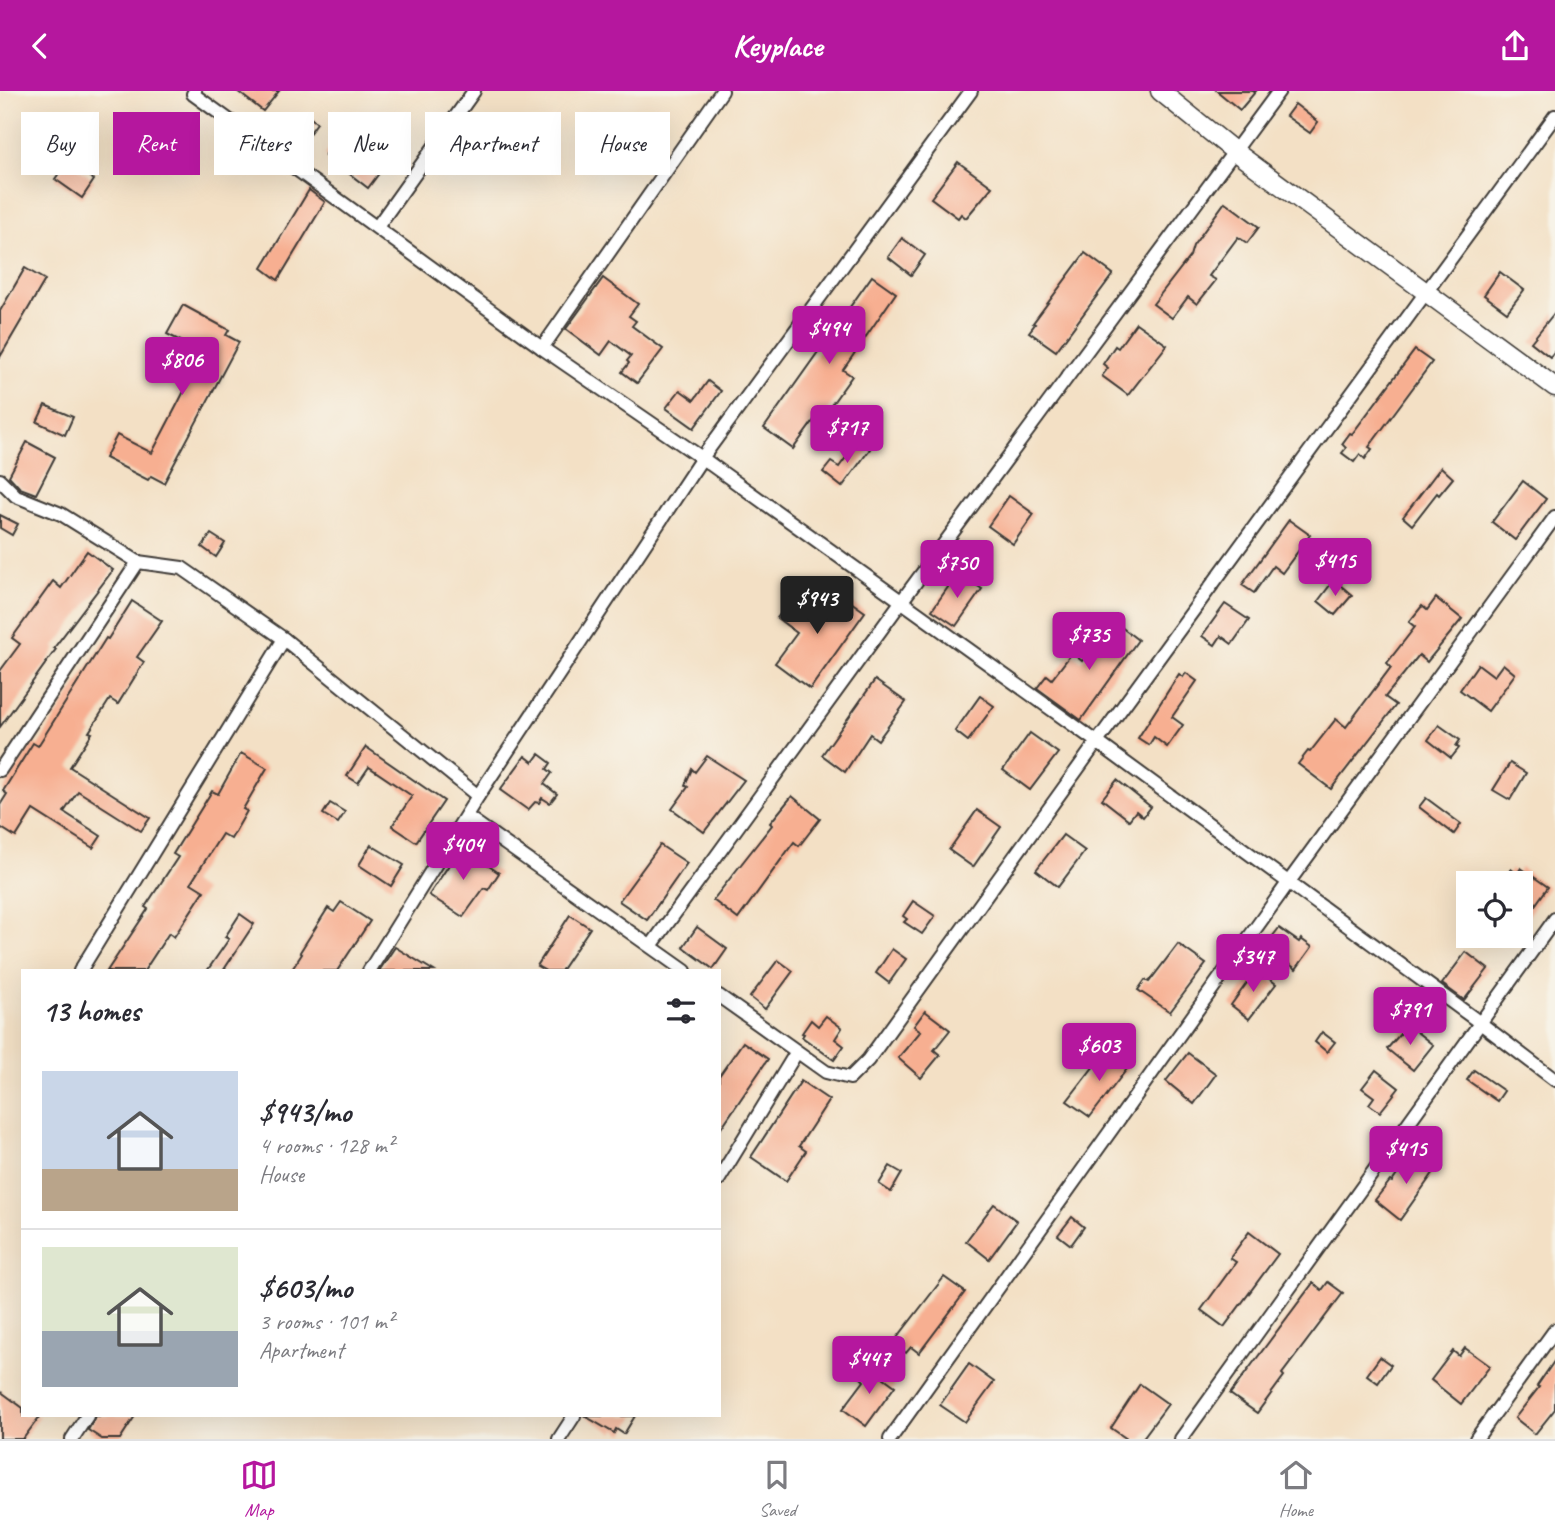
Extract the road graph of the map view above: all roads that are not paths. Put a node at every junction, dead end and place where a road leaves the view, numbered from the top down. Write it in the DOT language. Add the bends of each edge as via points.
graph roads {
  1 [pos="195,91"];
  2 [pos="474,91"];
  3 [pos="722,91"];
  4 [pos="971,91"];
  5 [pos="1160,91"];
  6 [pos="1279,91"];
  7 [pos="1555,115"];
  8 [pos="1234,151"];
  9 [pos="377,227"];
  10 [pos="1426,292"];
  11 [pos="542,348"];
  12 [pos="1555,387"];
  13 [pos="702,458"];
  14 [pos="0,480"];
  15 [pos="1555,517"];
  16 [pos="138,562"];
  17 [pos="901,602"];
  18 [pos="284,639"];
  19 [pos="1097,742"];
  20 [pos="0,770"];
  21 [pos="478,796"];
  22 [pos="466,816"];
  23 [pos="1288,883"];
  24 [pos="1555,919"];
  25 [pos="651,946"];
  26 [pos="81,969"];
  27 [pos="370,969"];
  28 [pos="682,969"];
  29 [pos="721,997"];
  30 [pos="1479,1022"];
  31 [pos="796,1053"];
  32 [pos="1555,1080"];
  33 [pos="721,1176"];
  34 [pos="1555,1330"];
  35 [pos="86,1417"];
  36 [pos="573,1417"];
  37 [pos="72,1439"];
  38 [pos="559,1439"];
  39 [pos="890,1439"];
  40 [pos="1181,1439"];
  41 [pos="1476,1439"];
  1 -- 9 [label="street" via="193,94"];
  2 -- 9 [label="street"];
  3 -- 11 [label="street"];
  4 -- 13 [label="street"];
  5 -- 8 [label="street"];
  6 -- 8 [label="street"];
  7 -- 10 [label="street"];
  8 -- 10 [label="street"];
  8 -- 17 [label="street"];
  9 -- 11 [label="street"];
  10 -- 12 [label="street"];
  10 -- 19 [label="street"];
  11 -- 13 [label="street"];
  13 -- 17 [label="street"];
  13 -- 21 [label="street"];
  14 -- 16 [label="street" via="16,496 61,514"];
  15 -- 23 [label="street"];
  16 -- 18 [label="street" via="182,568"];
  16 -- 20 [label="street"];
  17 -- 19 [label="street"];
  17 -- 25 [label="street"];
  18 -- 21 [label="street"];
  18 -- 26 [label="street"];
  19 -- 23 [label="street"];
  19 -- 31 [label="street" via="868,1060 850,1078 826,1072"];
  21 -- 22 [label="street"];
  22 -- 25 [label="street"];
  22 -- 27 [label="street"];
  23 -- 30 [label="street"];
  23 -- 39 [label="street"];
  24 -- 30 [label="street"];
  25 -- 28 [label="street"];
  29 -- 31 [label="street"];
  30 -- 32 [label="street"];
  30 -- 40 [label="street"];
  31 -- 33 [label="street"];
  34 -- 41 [label="street"];
  35 -- 37 [label="street"];
  36 -- 38 [label="street"];
}
